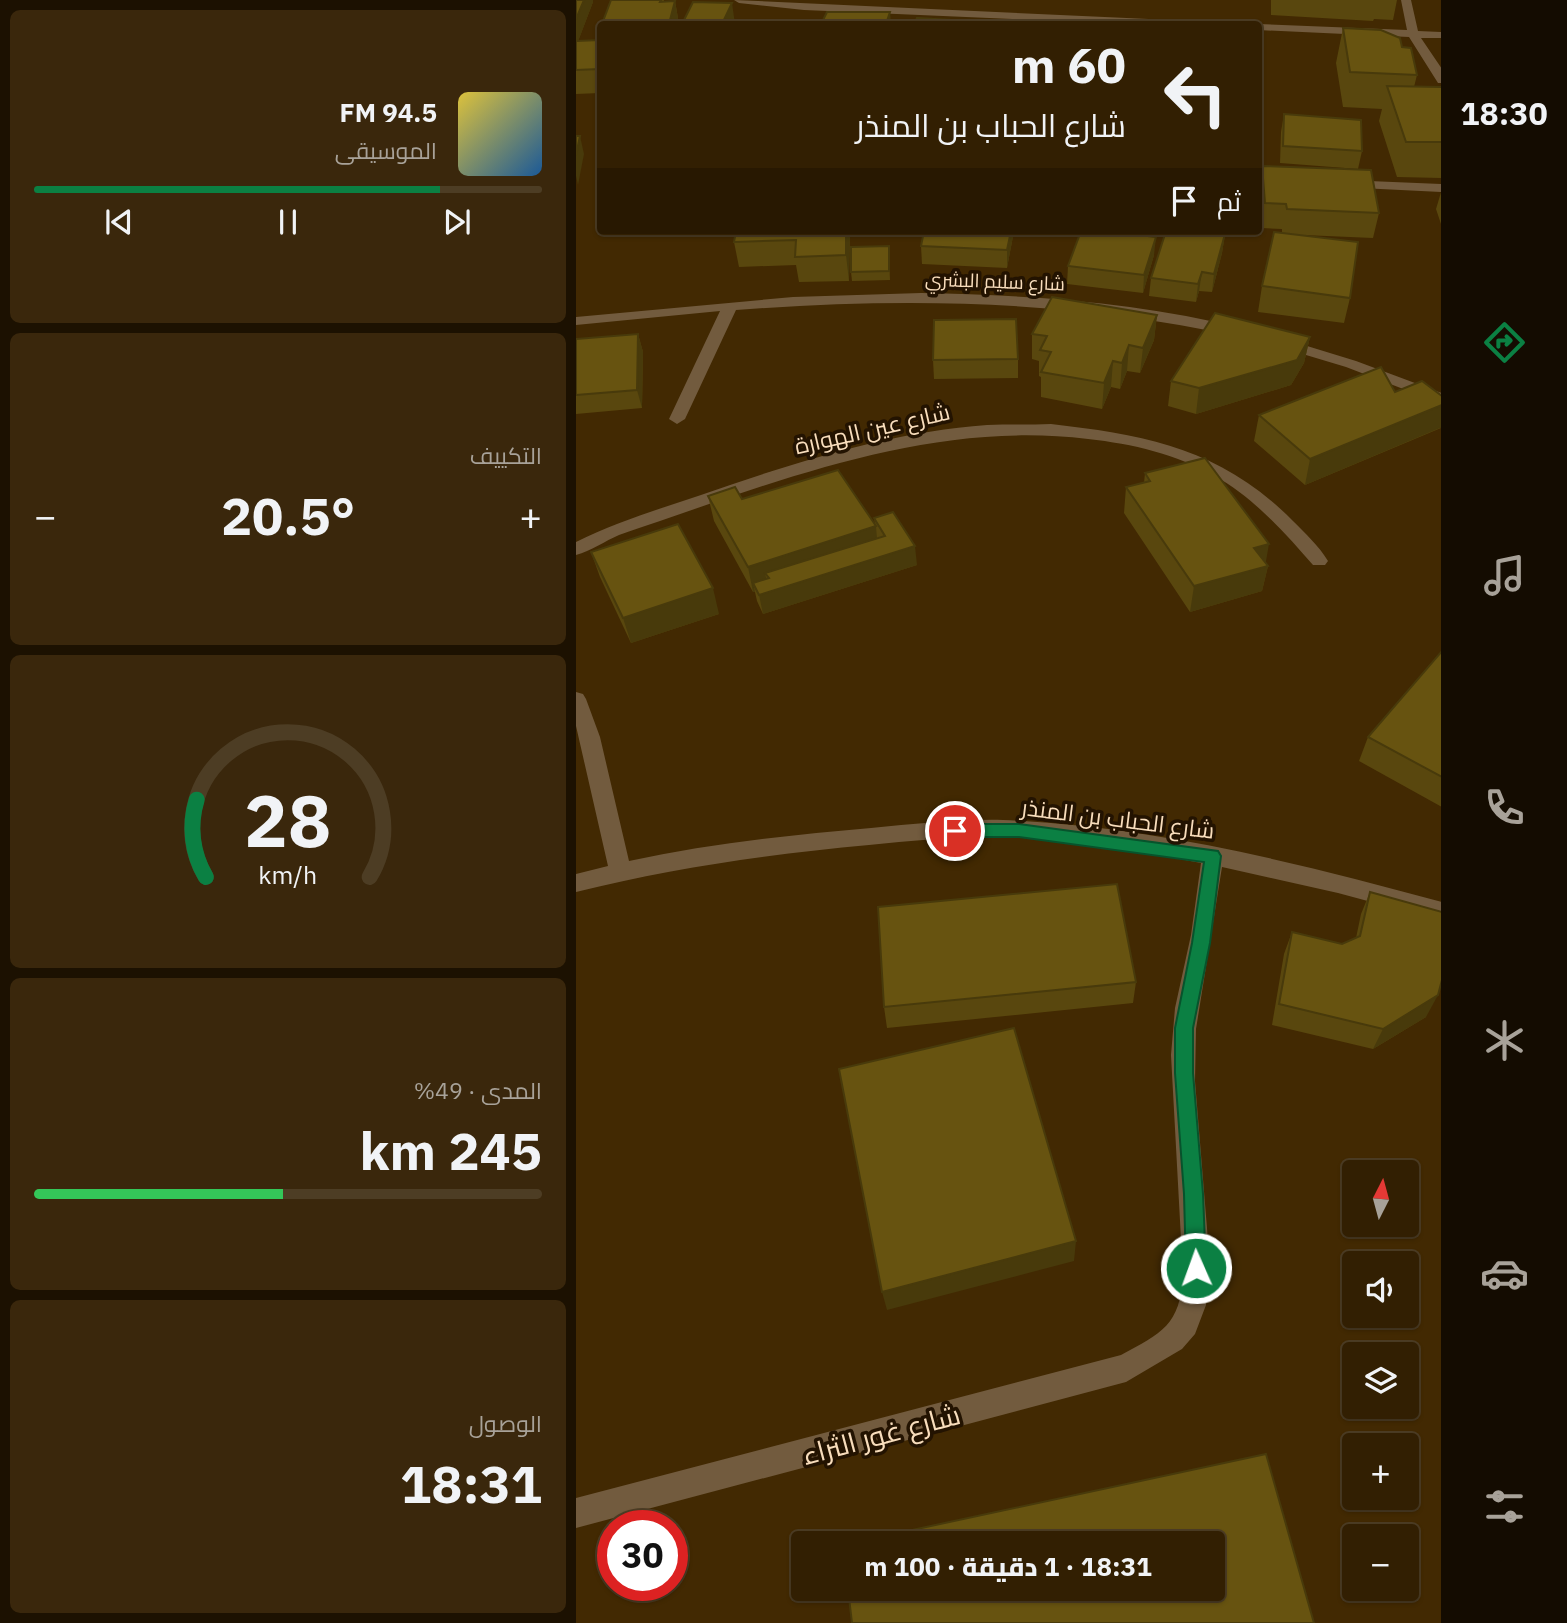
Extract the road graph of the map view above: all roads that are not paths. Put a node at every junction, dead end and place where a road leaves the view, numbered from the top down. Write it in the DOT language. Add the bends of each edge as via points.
graph roads {
  1 [pos="739,0"];
  2 [pos="1406,0"];
  3 [pos="1096,21"];
  4 [pos="1262,27"];
  5 [pos="1413,34"];
  6 [pos="1441,35"];
  7 [pos="1441,80"];
  8 [pos="1331,184"];
  9 [pos="1441,188"];
  10 [pos="730,306"];
  11 [pos="576,321"];
  12 [pos="1441,398"];
  13 [pos="678,419"];
  14 [pos="576,549"];
  15 [pos="1319,561"];
  16 [pos="576,699"];
  17 [pos="1213,856"];
  18 [pos="620,871"];
  19 [pos="576,883"];
  20 [pos="1441,912"];
  21 [pos="576,1513"];
  1 -- 3 [label="street" via="803,12"];
  2 -- 5 [label="street"];
  4 -- 5 [label="street"];
  5 -- 6 [label="street"];
  5 -- 7 [label="street"];
  8 -- 9 [label="street"];
  10 -- 11 [label="street, شارع سليم البشري"];
  10 -- 12 [label="street, شارع سليم البشري" via="876,298 990,298 1118,307 1263,337"];
  10 -- 13 [label="street"];
  14 -- 15 [label="street, شارع عين الهوارة" via="613,531 864,450 975,429 1049,428 1132,440 1206,464 1258,498"];
  16 -- 18 [label="street" via="590,737"];
  17 -- 18 [label="street, شارع الحباب بن المنذر" via="1019,830 934,831 746,850"];
  17 -- 20 [label="street, شارع الحباب بن المنذر" via="1337,881"];
  17 -- 21 [label="street, شارع غور الثراء" via="1184,1028 1196,1268 1190,1317 1177,1334 1126,1368"];
  18 -- 19 [label="street, شارع الحباب بن المنذر"];
}
